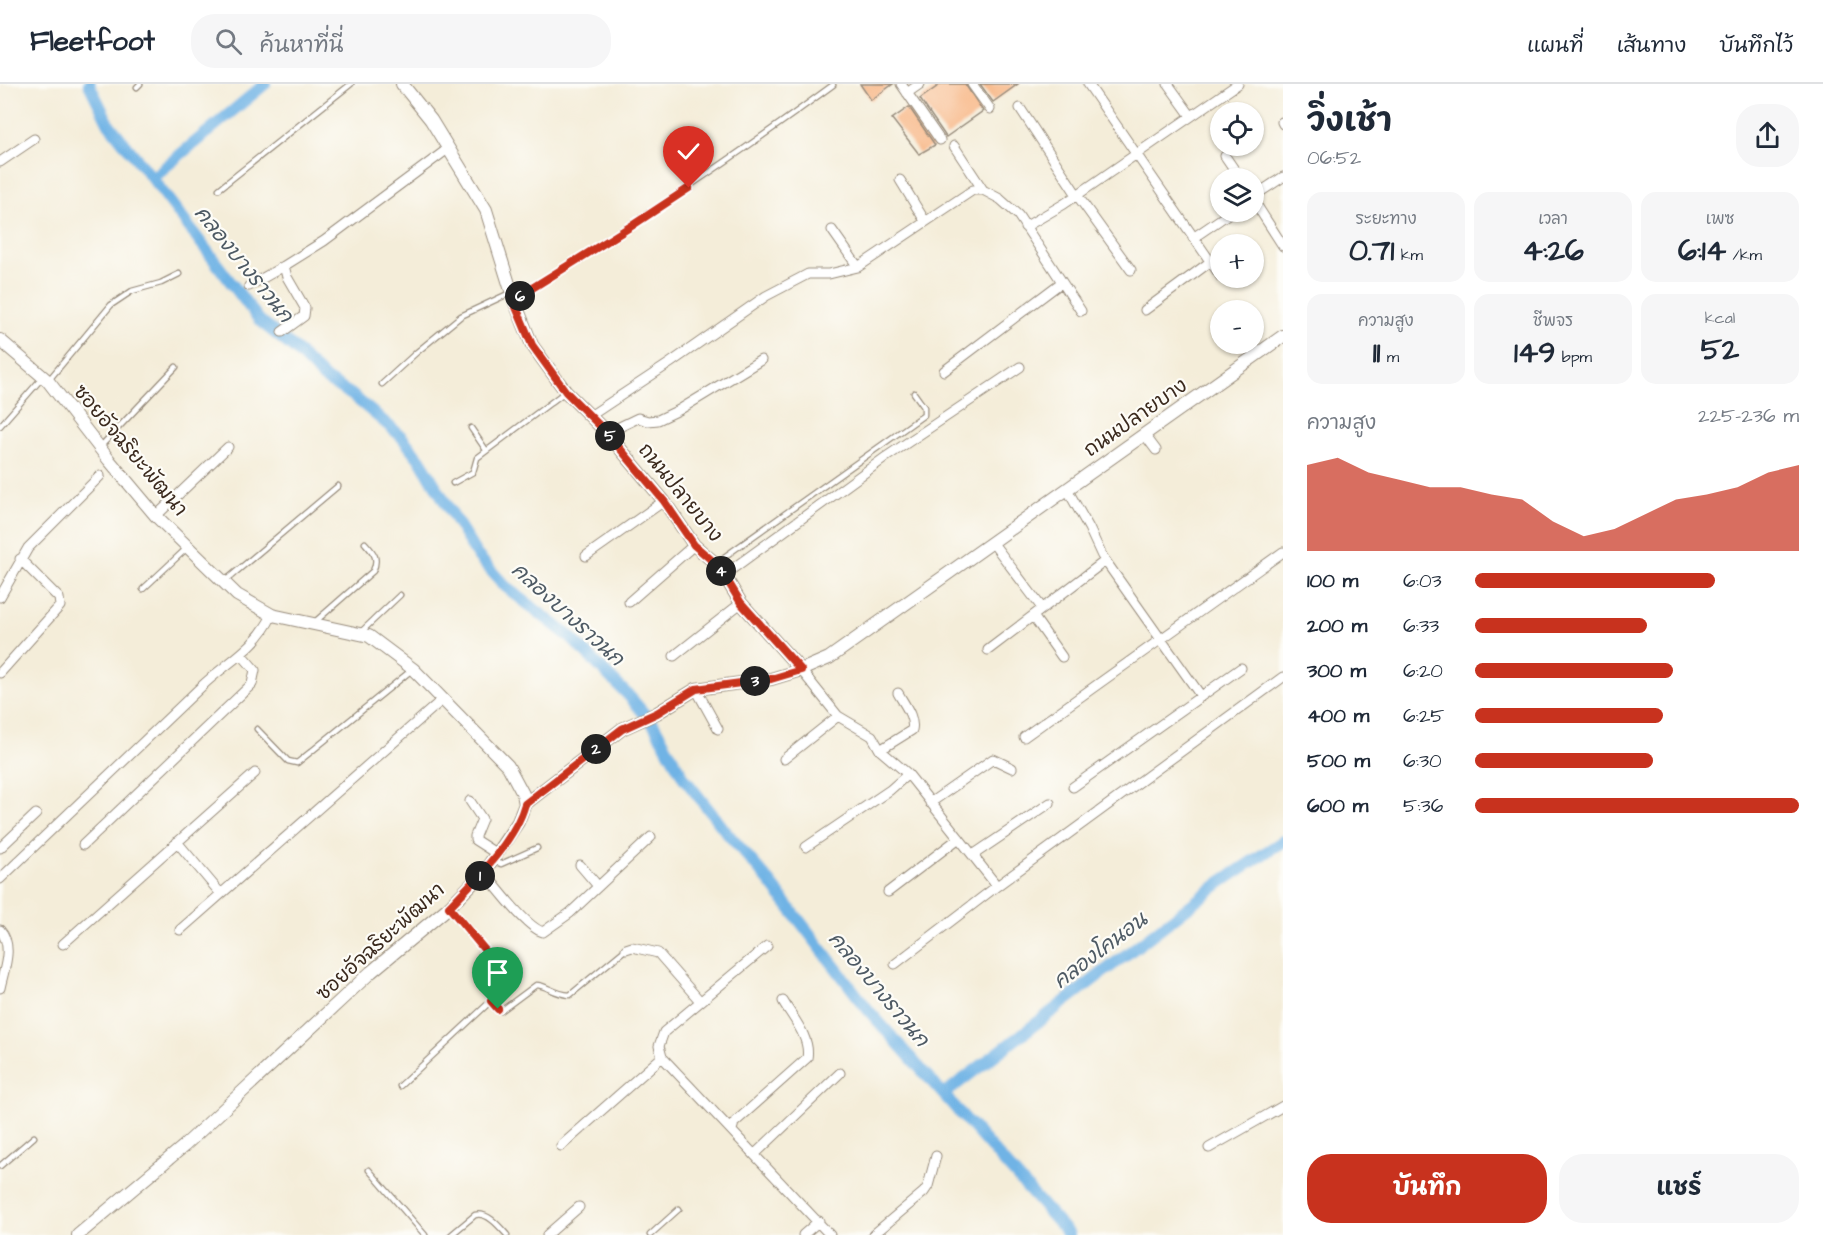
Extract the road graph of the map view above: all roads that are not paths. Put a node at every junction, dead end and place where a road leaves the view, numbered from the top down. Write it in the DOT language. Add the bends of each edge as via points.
graph roads {
  1 [pos="351,84"];
  2 [pos="402,84"];
  3 [pos="900,84"];
  4 [pos="920,84"];
  5 [pos="972,84"];
  6 [pos="1088,84"];
  7 [pos="1168,84"];
  8 [pos="1238,84"];
  9 [pos="833,85"];
  10 [pos="907,93"];
  11 [pos="1020,108"];
  12 [pos="990,109"];
  13 [pos="1191,116"];
  14 [pos="34,139"];
  15 [pos="940,140"];
  16 [pos="954,146"];
  17 [pos="449,148"];
  18 [pos="1135,155"];
  19 [pos="1225,156"];
  20 [pos="0,162"];
  21 [pos="1233,168"];
  22 [pos="1283,177"];
  23 [pos="900,180"];
  24 [pos="219,189"];
  25 [pos="1264,189"];
  26 [pos="983,190"];
  27 [pos="1077,195"];
  28 [pos="1264,217"];
  29 [pos="925,221"];
  30 [pos="1217,222"];
  31 [pos="1025,227"];
  32 [pos="832,230"];
  33 [pos="1193,238"];
  34 [pos="1283,246"];
  35 [pos="1210,262"];
  36 [pos="284,266"];
  37 [pos="858,267"];
  38 [pos="1131,270"];
  39 [pos="178,274"];
  40 [pos="1062,282"];
  41 [pos="249,286"];
  42 [pos="513,296"];
  43 [pos="1145,310"];
  44 [pos="1081,311"];
  45 [pos="282,332"];
  46 [pos="1283,336"];
  47 [pos="0,340"];
  48 [pos="761,360"];
  49 [pos="176,367"];
  50 [pos="1020,367"];
  51 [pos="944,371"];
  52 [pos="46,379"];
  53 [pos="382,384"];
  54 [pos="566,392"];
  55 [pos="914,393"];
  56 [pos="590,416"];
  57 [pos="0,426"];
  58 [pos="471,428"];
  59 [pos="607,433"];
  60 [pos="1144,434"];
  61 [pos="99,447"];
  62 [pos="228,447"];
  63 [pos="486,450"];
  64 [pos="1156,450"];
  65 [pos="100,476"];
  66 [pos="453,483"];
  67 [pos="338,486"];
  68 [pos="1067,489"];
  69 [pos="664,501"];
  70 [pos="156,516"];
  71 [pos="992,542"];
  72 [pos="365,543"];
  73 [pos="694,545"];
  74 [pos="189,547"];
  75 [pos="1283,552"];
  76 [pos="586,556"];
  77 [pos="20,559"];
  78 [pos="1105,561"];
  79 [pos="715,563"];
  80 [pos="724,575"];
  81 [pos="224,582"];
  82 [pos="143,589"];
  83 [pos="400,595"];
  84 [pos="0,597"];
  85 [pos="629,602"];
  86 [pos="741,603"];
  87 [pos="1042,608"];
  88 [pos="272,615"];
  89 [pos="1033,616"];
  90 [pos="314,623"];
  91 [pos="360,633"];
  92 [pos="1161,638"];
  93 [pos="988,650"];
  94 [pos="241,654"];
  95 [pos="674,656"];
  96 [pos="1062,657"];
  97 [pos="1241,668"];
  98 [pos="413,669"];
  99 [pos="801,670"];
  100 [pos="0,673"];
  101 [pos="1283,676"];
  102 [pos="696,689"];
  103 [pos="898,693"];
  104 [pos="1201,696"];
  105 [pos="443,699"];
  106 [pos="838,716"];
  107 [pos="257,729"];
  108 [pos="718,729"];
  109 [pos="1024,737"];
  110 [pos="880,750"];
  111 [pos="784,759"];
  112 [pos="1012,768"];
  113 [pos="255,773"];
  114 [pos="908,774"];
  115 [pos="1073,787"];
  116 [pos="470,801"];
  117 [pos="930,803"];
  118 [pos="1050,803"];
  119 [pos="525,804"];
  120 [pos="36,814"];
  121 [pos="651,837"];
  122 [pos="959,838"];
  123 [pos="177,842"];
  124 [pos="83,845"];
  125 [pos="806,847"];
  126 [pos="0,848"];
  127 [pos="537,848"];
  128 [pos="973,855"];
  129 [pos="494,857"];
  130 [pos="580,864"];
  131 [pos="484,872"];
  132 [pos="0,879"];
  133 [pos="997,885"];
  134 [pos="598,886"];
  135 [pos="888,892"];
  136 [pos="221,894"];
  137 [pos="449,907"];
  138 [pos="0,930"];
  139 [pos="180,930"];
  140 [pos="63,944"];
  141 [pos="767,946"];
  142 [pos="626,949"];
  143 [pos="895,964"];
  144 [pos="0,988"];
  145 [pos="491,1001"];
  146 [pos="700,1001"];
  147 [pos="783,1001"];
  148 [pos="662,1057"];
  149 [pos="840,1073"];
  150 [pos="400,1086"];
  151 [pos="1283,1106"];
  152 [pos="732,1130"];
  153 [pos="34,1137"];
  154 [pos="561,1146"];
  155 [pos="1209,1148"];
  156 [pos="755,1154"];
  157 [pos="936,1156"];
  158 [pos="0,1166"];
  159 [pos="369,1170"];
  160 [pos="579,1207"];
  161 [pos="680,1209"];
  162 [pos="819,1221"];
  163 [pos="78,1235"];
  164 [pos="425,1235"];
  165 [pos="451,1235"];
  166 [pos="507,1235"];
  167 [pos="547,1235"];
  168 [pos="650,1235"];
  169 [pos="803,1235"];
  170 [pos="830,1235"];
  171 [pos="873,1235"];
  1 -- 24 [label="lane"];
  2 -- 17 [label="street, ถนนปลายบาง"];
  3 -- 10 [label="street"];
  4 -- 10 [label="street"];
  5 -- 12 [label="street"];
  6 -- 18 [label="street"];
  7 -- 13 [label="street"];
  8 -- 13 [label="street"];
  9 -- 42 [label="lane" via="643,219"];
  10 -- 15 [label="street"];
  11 -- 27 [label="street"];
  13 -- 18 [label="street"];
  14 -- 20 [label="street"];
  16 -- 26 [label="street"];
  17 -- 36 [label="street"];
  17 -- 42 [label="street, ถนนปลายบาง" via="486,210"];
  18 -- 27 [label="street"];
  18 -- 33 [label="street"];
  19 -- 21 [label="street"];
  22 -- 25 [label="street"];
  23 -- 29 [label="street"];
  26 -- 29 [label="street" via="973,190"];
  26 -- 31 [label="street" via="1000,199"];
  27 -- 31 [label="street"];
  27 -- 38 [label="street"];
  28 -- 34 [label="street"];
  29 -- 37 [label="street"];
  30 -- 33 [label="street"];
  31 -- 40 [label="street"];
  32 -- 37 [label="street"];
  33 -- 35 [label="street"];
  35 -- 43 [label="street"];
  36 -- 41 [label="street"];
  36 -- 45 [label="street" via="305,308 304,316"];
  37 -- 56 [label="street" via="808,274 766,296"];
  39 -- 52 [label="lane" via="132,291 111,305"];
  40 -- 44 [label="street"];
  40 -- 51 [label="street"];
  42 -- 53 [label="lane" via="461,316"];
  42 -- 54 [label="street, ถนนปลายบาง" via="532,345"];
  46 -- 60 [label="street, ถนนปลายบาง"];
  47 -- 52 [label="street, ซอยอัจฉริยะพัฒนา"];
  48 -- 59 [label="street" via="658,420 638,418"];
  49 -- 61 [label="lane"];
  50 -- 80 [label="street" via="886,457"];
  52 -- 57 [label="lane"];
  52 -- 61 [label="street, ซอยอัจฉริยะพัฒนา"];
  54 -- 56 [label="street, ถนนปลายบาง"];
  54 -- 63 [label="lane"];
  55 -- 79 [label="lane" via="924,407 924,415"];
  56 -- 59 [label="street, ถนนปลายบาง"];
  58 -- 63 [label="lane"];
  59 -- 69 [label="street, ถนนปลายบาง"];
  60 -- 64 [label="street"];
  60 -- 68 [label="street, ถนนปลายบาง"];
  61 -- 70 [label="street, ซอยอัจฉริยะพัฒนา"];
  62 -- 70 [label="street"];
  63 -- 66 [label="lane" via="477,458 473,472"];
  65 -- 77 [label="street"];
  67 -- 81 [label="lane"];
  68 -- 71 [label="street, ถนนปลายบาง"];
  68 -- 78 [label="street"];
  69 -- 73 [label="street, ถนนปลายบาง"];
  69 -- 76 [label="street"];
  70 -- 74 [label="street, ซอยอัจฉริยะพัฒนา"];
  71 -- 87 [label="street"];
  71 -- 99 [label="street, ถนนปลายบาง" via="828,658"];
  72 -- 90 [label="lane" via="375,555 373,571"];
  73 -- 79 [label="street, ถนนปลายบาง"];
  73 -- 85 [label="street"];
  74 -- 81 [label="street, ซอยอัจฉริยะพัฒนา"];
  74 -- 82 [label="lane"];
  75 -- 92 [label="street"];
  77 -- 84 [label="street"];
  77 -- 100 [label="street" via="59,598 60,606"];
  78 -- 87 [label="street"];
  78 -- 92 [label="street"];
  79 -- 80 [label="street, ถนนปลายบาง"];
  80 -- 86 [label="street, ถนนปลายบาง"];
  81 -- 88 [label="street, ซอยอัจฉริยะพัฒนา" via="237,595"];
  83 -- 91 [label="lane"];
  86 -- 95 [label="street"];
  86 -- 99 [label="street, ถนนปลายบาง"];
  87 -- 89 [label="street"];
  88 -- 90 [label="street, ซอยอัจฉริยะพัฒนา"];
  88 -- 94 [label="street" via="260,636"];
  89 -- 93 [label="street"];
  89 -- 96 [label="street"];
  90 -- 91 [label="street, ซอยอัจฉริยะพัฒนา"];
  91 -- 98 [label="street, ซอยอัจฉริยะพัฒนา"];
  92 -- 104 [label="street"];
  92 -- 109 [label="street"];
  94 -- 124 [label="street" via="255,670 252,684"];
  94 -- 132 [label="street" via="212,676"];
  97 -- 104 [label="street"];
  98 -- 105 [label="street, ซอยอัจฉริยะพัฒนา"];
  98 -- 107 [label="lane" via="297,763 288,761"];
  99 -- 102 [label="street, ถนนปลายบาง" via="771,679"];
  99 -- 106 [label="street"];
  101 -- 133 [label="street"];
  102 -- 108 [label="street"];
  102 -- 119 [label="street, ถนนปลายบาง" via="622,729"];
  103 -- 110 [label="street" via="912,719 912,730"];
  104 -- 115 [label="street"];
  105 -- 119 [label="street, ซอยอัจฉริยะพัฒนา" via="508,766"];
  105 -- 136 [label="street"];
  106 -- 110 [label="street" via="872,736"];
  106 -- 111 [label="street"];
  110 -- 114 [label="street"];
  112 -- 117 [label="street" via="993,759"];
  113 -- 123 [label="street"];
  114 -- 117 [label="street"];
  114 -- 125 [label="street"];
  116 -- 129 [label="street" via="482,819 475,840"];
  117 -- 122 [label="street"];
  118 -- 128 [label="street"];
  119 -- 129 [label="street, ซอยอัจฉริยะพัฒนา" via="518,822"];
  120 -- 126 [label="street"];
  121 -- 134 [label="street"];
  122 -- 128 [label="street"];
  122 -- 135 [label="street"];
  123 -- 136 [label="street"];
  123 -- 140 [label="street"];
  127 -- 129 [label="lane" via="501,864"];
  128 -- 133 [label="street"];
  129 -- 131 [label="street, ซอยอัจฉริยะพัฒนา"];
  130 -- 134 [label="street"];
  131 -- 134 [label="street" via="527,922 543,932 570,914"];
  131 -- 137 [label="street, ซอยอัจฉริยะพัฒนา"];
  133 -- 143 [label="street"];
  136 -- 139 [label="street"];
  137 -- 145 [label="lane" via="503,972 507,986"];
  137 -- 163 [label="street, ซอยอัจฉริยะพัฒนา" via="371,972 184,1146"];
  138 -- 144 [label="street" via="6,938 7,953"];
  141 -- 146 [label="street"];
  142 -- 145 [label="lane" via="570,995 536,985 501,1011"];
  142 -- 146 [label="street" via="658,953"];
  145 -- 150 [label="lane"];
  146 -- 148 [label="street" via="664,1032"];
  147 -- 152 [label="street" via="806,1041 807,1058 734,1123"];
  148 -- 152 [label="street"];
  148 -- 154 [label="street"];
  149 -- 156 [label="street"];
  151 -- 155 [label="street"];
  152 -- 156 [label="street"];
  153 -- 158 [label="lane"];
  156 -- 162 [label="street"];
  157 -- 171 [label="street" via="924,1192"];
  159 -- 164 [label="lane"];
  160 -- 167 [label="street"];
  161 -- 168 [label="lane"];
  162 -- 169 [label="street"];
  162 -- 170 [label="street"];
  165 -- 166 [label="lane" via="480,1213"];
}
